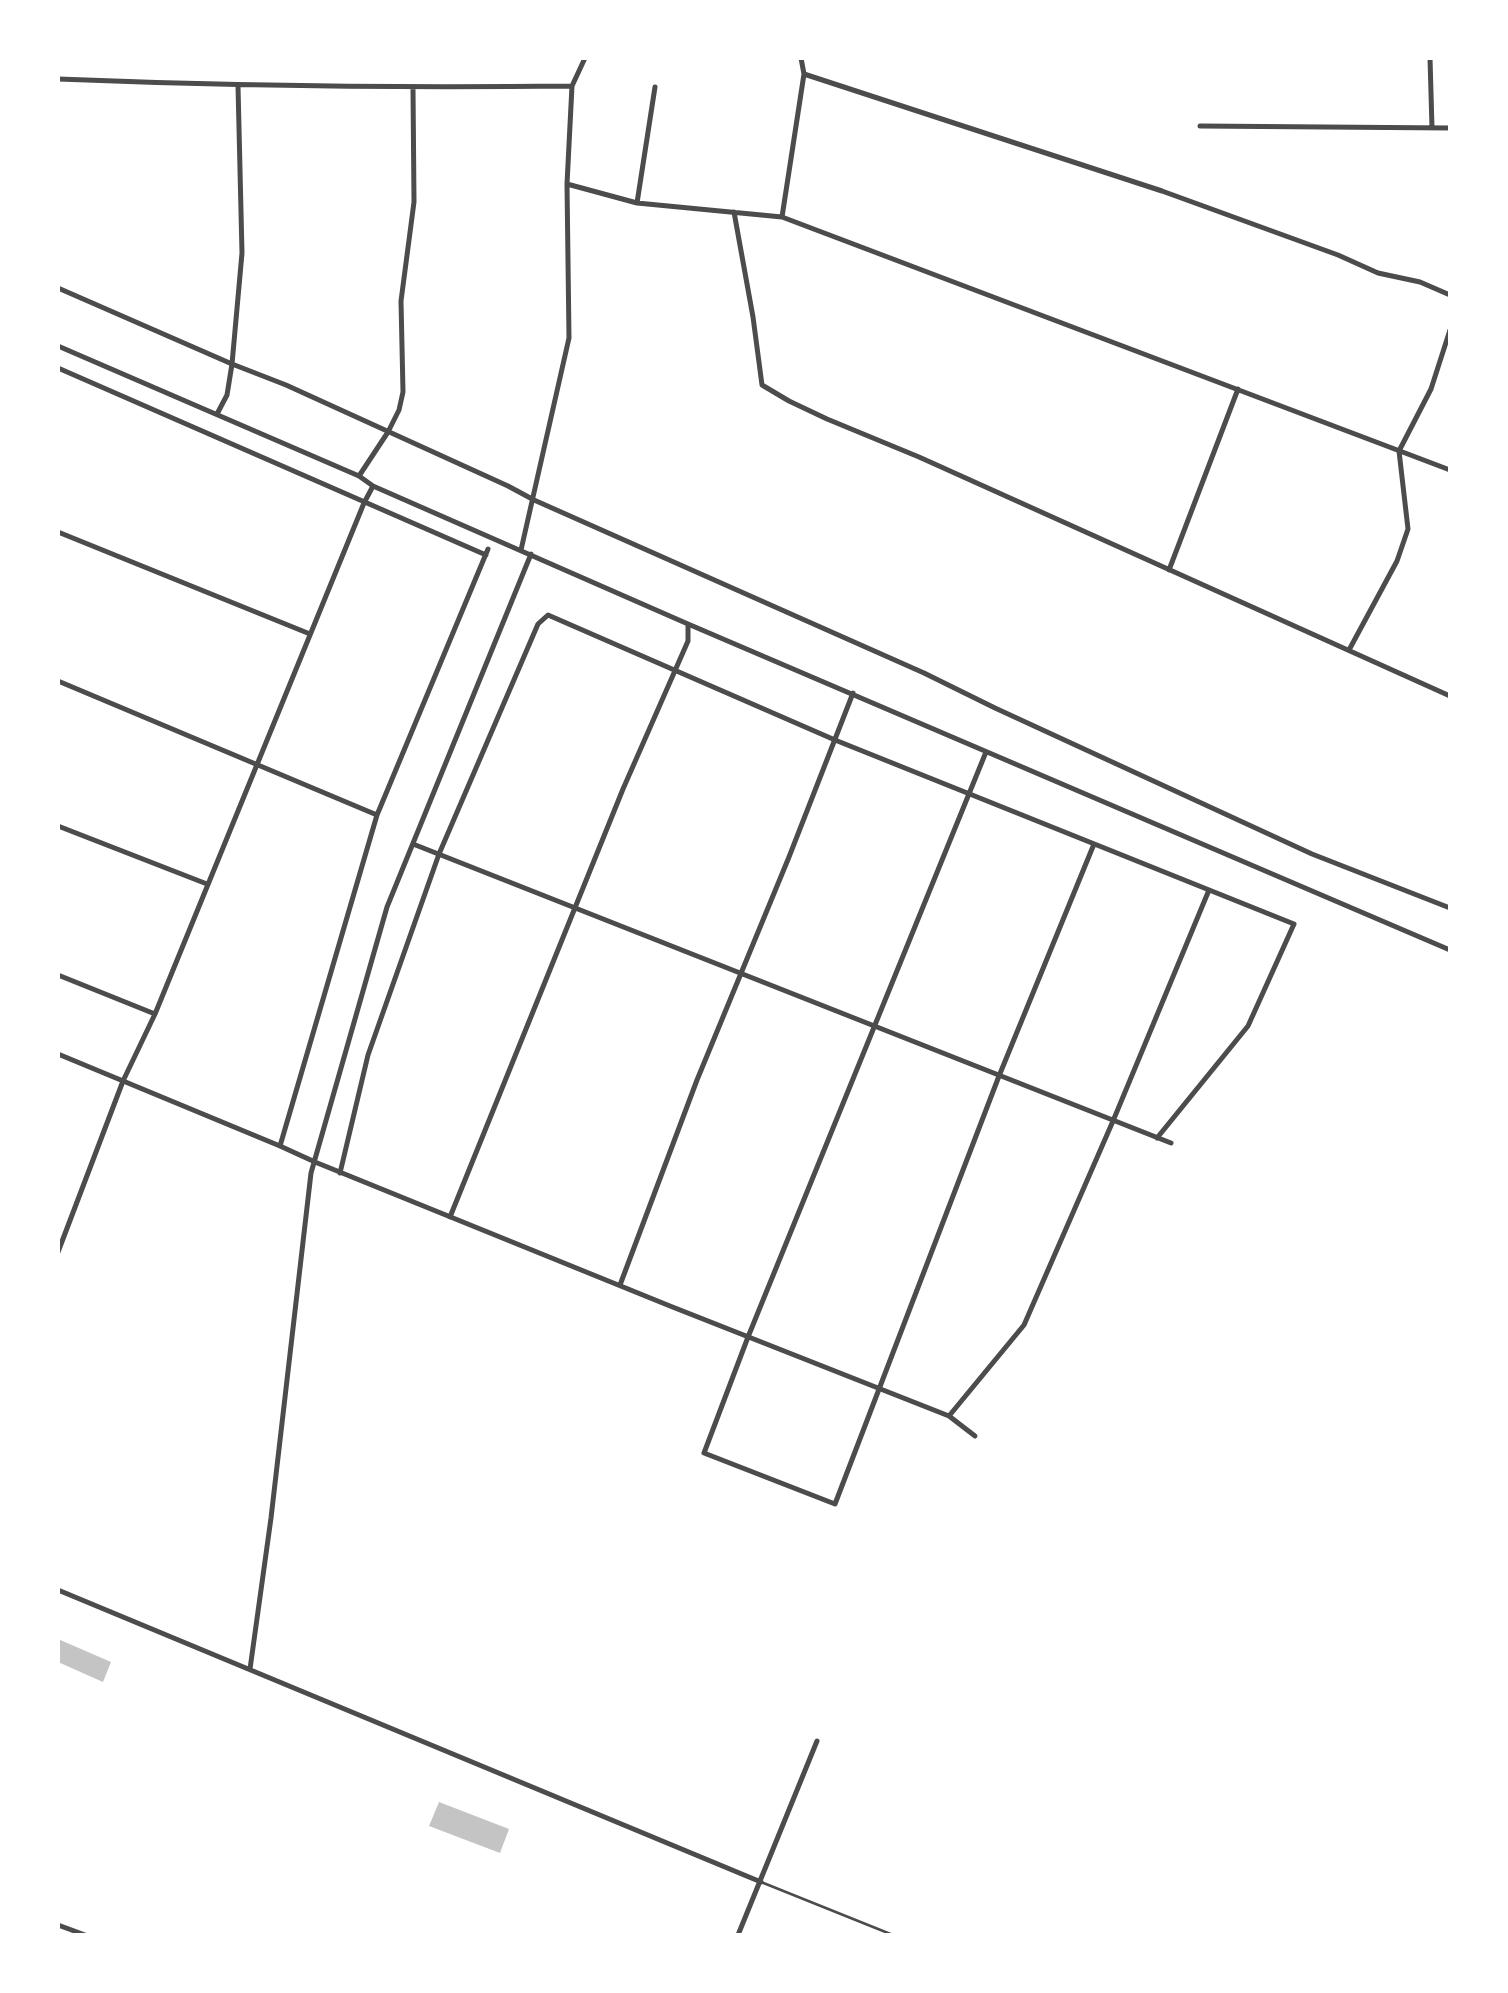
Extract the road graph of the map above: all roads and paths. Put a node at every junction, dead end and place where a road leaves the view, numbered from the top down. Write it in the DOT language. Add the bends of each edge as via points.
graph roads {
  1 [pos="585,58"];
  2 [pos="801,58"];
  3 [pos="1430,58"];
  4 [pos="804,74"];
  5 [pos="58,79"];
  6 [pos="238,86"];
  7 [pos="572,86"];
  8 [pos="414,88"];
  9 [pos="655,88"];
  10 [pos="1200,126"];
  11 [pos="1432,128"];
  12 [pos="1450,128"];
  13 [pos="568,184"];
  14 [pos="637,203"];
  15 [pos="734,212"];
  16 [pos="782,218"];
  17 [pos="58,288"];
  18 [pos="1450,295"];
  19 [pos="1450,330"];
  20 [pos="58,346"];
  21 [pos="232,363"];
  22 [pos="58,368"];
  23 [pos="1238,389"];
  24 [pos="217,414"];
  25 [pos="388,432"];
  26 [pos="1399,451"];
  27 [pos="1450,471"];
  28 [pos="359,476"];
  29 [pos="373,486"];
  30 [pos="534,500"];
  31 [pos="364,503"];
  32 [pos="58,532"];
  33 [pos="521,550"];
  34 [pos="531,554"];
  35 [pos="1169,570"];
  36 [pos="688,624"];
  37 [pos="310,634"];
  38 [pos="1349,650"];
  39 [pos="674,671"];
  40 [pos="58,681"];
  41 [pos="853,693"];
  42 [pos="1450,696"];
  43 [pos="835,740"];
  44 [pos="986,752"];
  45 [pos="257,765"];
  46 [pos="967,794"];
  47 [pos="377,815"];
  48 [pos="58,825"];
  49 [pos="412,844"];
  50 [pos="1094,844"];
  51 [pos="439,854"];
  52 [pos="207,884"];
  53 [pos="1209,890"];
  54 [pos="575,908"];
  55 [pos="1450,908"];
  56 [pos="1450,950"];
  57 [pos="741,974"];
  58 [pos="58,975"];
  59 [pos="155,1014"];
  60 [pos="874,1026"];
  61 [pos="58,1054"];
  62 [pos="999,1076"];
  63 [pos="123,1081"];
  64 [pos="1113,1121"];
  65 [pos="1157,1138"];
  66 [pos="1171,1143"];
  67 [pos="280,1146"];
  68 [pos="315,1162"];
  69 [pos="340,1172"];
  70 [pos="450,1217"];
  71 [pos="58,1252"];
  72 [pos="620,1285"];
  73 [pos="748,1337"];
  74 [pos="878,1388"];
  75 [pos="949,1416"];
  76 [pos="975,1436"];
  77 [pos="58,1590"];
  78 [pos="250,1669"];
  79 [pos="817,1741"];
  80 [pos="761,1882"];
  81 [pos="58,1925"];
  82 [pos="85,1935"];
  83 [pos="738,1935"];
  84 [pos="893,1935"];
  1 -- 7 [label="street"];
  2 -- 4 [label="street"];
  3 -- 11 [label="street"];
  4 -- 16 [label="street"];
  4 -- 18 [label="street" via="1162,191 1378,273 1420,282"];
  5 -- 6 [label="street"];
  6 -- 8 [label="street"];
  6 -- 21 [label="street" via="242,253"];
  7 -- 8 [label="street"];
  7 -- 13 [label="street"];
  8 -- 25 [label="street" via="414,202 401,301 402,393"];
  9 -- 14 [label="street"];
  10 -- 11 [label="street"];
  11 -- 12 [label="street"];
  13 -- 14 [label="street"];
  13 -- 30 [label="street" via="569,338"];
  14 -- 15 [label="street"];
  15 -- 16 [label="street"];
  15 -- 35 [label="street" via="762,385 827,419"];
  16 -- 23 [label="street"];
  17 -- 21 [label="street"];
  19 -- 26 [label="street" via="1431,389"];
  20 -- 24 [label="street"];
  21 -- 24 [label="street" via="228,395"];
  21 -- 25 [label="street"];
  22 -- 31 [label="street"];
  23 -- 26 [label="street"];
  23 -- 35 [label="street"];
  24 -- 28 [label="street"];
  25 -- 28 [label="street"];
  25 -- 30 [label="street"];
  26 -- 27 [label="street"];
  26 -- 38 [label="street" via="1408,529 1397,561"];
  28 -- 29 [label="street"];
  29 -- 31 [label="street"];
  29 -- 33 [label="street"];
  30 -- 33 [label="street"];
  30 -- 55 [label="street" via="924,673 1312,854"];
  31 -- 37 [label="street"];
  31 -- 47 [label="street" via="487,552"];
  32 -- 37 [label="street"];
  33 -- 34 [label="street"];
  34 -- 36 [label="street"];
  34 -- 49 [label="street"];
  35 -- 38 [label="street"];
  36 -- 39 [label="street" via="688,640"];
  36 -- 41 [label="street"];
  37 -- 45 [label="street"];
  38 -- 42 [label="street"];
  39 -- 43 [label="street"];
  39 -- 51 [label="street" via="548,615 538,624"];
  39 -- 54 [label="street"];
  40 -- 45 [label="street"];
  41 -- 43 [label="street"];
  41 -- 44 [label="street"];
  43 -- 46 [label="street"];
  43 -- 57 [label="street"];
  44 -- 46 [label="street"];
  44 -- 56 [label="street"];
  45 -- 47 [label="street"];
  45 -- 52 [label="street"];
  46 -- 50 [label="street"];
  46 -- 60 [label="street"];
  47 -- 67 [label="street"];
  48 -- 52 [label="street"];
  49 -- 51 [label="street"];
  49 -- 68 [label="street" via="387,907"];
  50 -- 53 [label="street"];
  50 -- 62 [label="street"];
  51 -- 54 [label="street"];
  51 -- 69 [label="street" via="368,1055"];
  52 -- 59 [label="street"];
  53 -- 64 [label="street"];
  53 -- 65 [label="street" via="1294,924 1248,1026"];
  54 -- 57 [label="street"];
  54 -- 70 [label="street"];
  57 -- 60 [label="street"];
  57 -- 72 [label="street"];
  58 -- 59 [label="street"];
  59 -- 63 [label="street"];
  60 -- 62 [label="street"];
  60 -- 73 [label="street"];
  61 -- 63 [label="street"];
  62 -- 64 [label="street"];
  62 -- 74 [label="street"];
  63 -- 67 [label="street"];
  63 -- 71 [label="street"];
  64 -- 65 [label="street"];
  64 -- 75 [label="street" via="1024,1325"];
  65 -- 66 [label="street"];
  67 -- 68 [label="street"];
  68 -- 69 [label="street"];
  68 -- 78 [label="street"];
  69 -- 70 [label="street"];
  70 -- 72 [label="street"];
  72 -- 73 [label="street"];
  73 -- 74 [label="street"];
  73 -- 74 [label="street" via="704,1453 835,1504"];
  74 -- 75 [label="street"];
  75 -- 76 [label="street"];
  77 -- 78 [label="street"];
  78 -- 80 [label="street"];
  79 -- 80 [label="street"];
  80 -- 83 [label="street"];
  80 -- 84 [label="lane"];
  81 -- 82 [label="street"];
}
